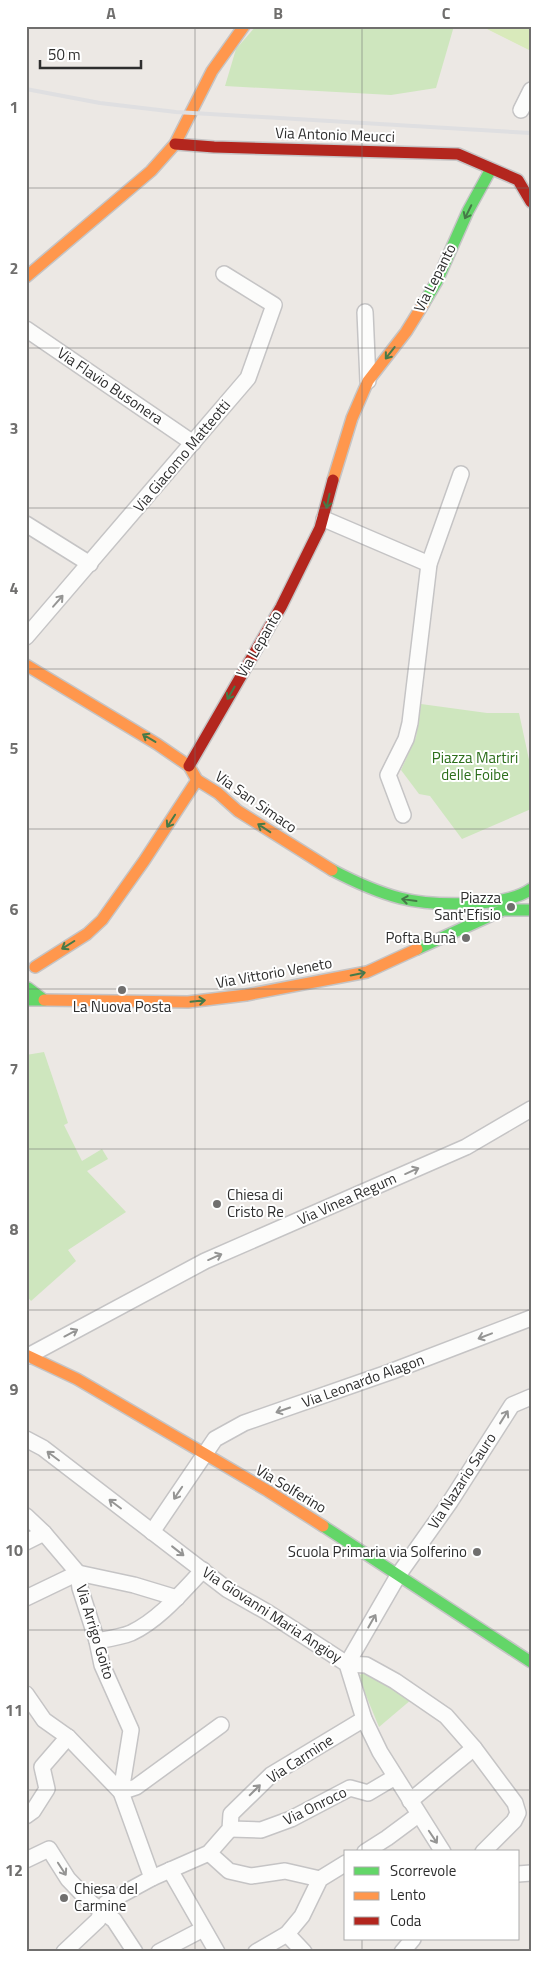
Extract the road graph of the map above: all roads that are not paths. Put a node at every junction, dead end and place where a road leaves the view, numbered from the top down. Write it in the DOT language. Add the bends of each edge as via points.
graph roads {
  1 [pos="244,26"];
  2 [pos="531,90"];
  3 [pos="520,110"];
  4 [pos="175,144"];
  5 [pos="491,169"];
  6 [pos="531,202"];
  7 [pos="224,274"];
  8 [pos="26,276"];
  9 [pos="365,312"];
  10 [pos="26,329"];
  11 [pos="368,381"];
  12 [pos="193,443"];
  13 [pos="461,474"];
  14 [pos="324,520"];
  15 [pos="26,524"];
  16 [pos="90,564"];
  17 [pos="429,564"];
  18 [pos="26,637"];
  19 [pos="26,665"];
  20 [pos="189,766"];
  21 [pos="196,780"];
  22 [pos="404,815"];
  23 [pos="527,892"];
  24 [pos="494,908"];
  25 [pos="530,910"];
  26 [pos="31,969"];
  27 [pos="27,988"];
  28 [pos="26,1000"];
  29 [pos="44,1000"];
  30 [pos="531,1109"];
  31 [pos="531,1318"];
  32 [pos="27,1356"];
  33 [pos="531,1397"];
  34 [pos="26,1440"];
  35 [pos="203,1455"];
  36 [pos="26,1516"];
  37 [pos="152,1532"];
  38 [pos="44,1533"];
  39 [pos="26,1542"];
  40 [pos="203,1570"];
  41 [pos="78,1573"];
  42 [pos="399,1574"];
  43 [pos="26,1598"];
  44 [pos="177,1598"];
  45 [pos="97,1641"];
  46 [pos="531,1662"];
  47 [pos="348,1664"];
  48 [pos="26,1694"];
  49 [pos="364,1719"];
  50 [pos="221,1725"];
  51 [pos="68,1737"];
  52 [pos="474,1748"];
  53 [pos="395,1777"];
  54 [pos="122,1792"];
  55 [pos="410,1801"];
  56 [pos="418,1815"];
  57 [pos="26,1816"];
  58 [pos="230,1829"];
  59 [pos="368,1850"];
  60 [pos="442,1850"];
  61 [pos="485,1850"];
  62 [pos="209,1853"];
  63 [pos="26,1860"];
  64 [pos="344,1865"];
  65 [pos="170,1870"];
  66 [pos="152,1878"];
  67 [pos="320,1879"];
  68 [pos="102,1910"];
  69 [pos="203,1929"];
  70 [pos="287,1934"];
  71 [pos="412,1940"];
  72 [pos="64,1952"];
  73 [pos="135,1952"];
  74 [pos="158,1952"];
  75 [pos="217,1952"];
  76 [pos="256,1952"];
  77 [pos="304,1952"];
  78 [pos="402,1952"];
  1 -- 4 [label="street" via="212,71"];
  2 -- 3 [label="street"];
  4 -- 5 [label="street, Via Antonio Meucci" via="458,154"];
  4 -- 8 [label="street" via="127,193"];
  5 -- 6 [label="street, Via Antonio Meucci" via="518,180"];
  5 -- 11 [label="street, Via Lepanto, one-way" via="437,281 406,332"];
  7 -- 12 [label="street, Via Giacomo Matteotti" via="274,305 248,378"];
  9 -- 11 [label="street, Via Lepanto"];
  10 -- 12 [label="street, Via Flavio Busonera"];
  11 -- 14 [label="street, Via Lepanto, one-way" via="352,418"];
  12 -- 16 [label="street, Via Giacomo Matteotti"];
  13 -- 17 [label="street"];
  14 -- 17 [label="street"];
  14 -- 20 [label="street, Via Lepanto, one-way" via="281,607"];
  15 -- 16 [label="street"];
  18 -- 16 [label="street, Via Giacomo Matteotti, one-way"];
  17 -- 22 [label="street" via="410,723 406,739 388,775"];
  20 -- 19 [label="street, Via San Simaco, one-way"];
  20 -- 21 [label="street, Via San Simaco"];
  24 -- 21 [label="street, Via San Simaco, one-way" via="430,903 374,889 334,871 288,844"];
  21 -- 26 [label="street, one-way" via="102,920"];
  23 -- 24 [label="street"];
  23 -- 25 [label="street" via="523,902"];
  24 -- 25 [label="street"];
  29 -- 24 [label="street, Via Vittorio Veneto, one-way" via="188,1002 246,995 366,972"];
  26 -- 27 [label="street"];
  27 -- 29 [label="street"];
  28 -- 29 [label="street, Via Vittorio Veneto"];
  32 -- 30 [label="street, Via Vinea Regum, one-way" via="205,1261 466,1147"];
  31 -- 35 [label="street, Via Leonardo Alagon, one-way" via="244,1423 214,1439"];
  32 -- 35 [label="street, Via Solferino" via="77,1379"];
  42 -- 33 [label="street, Via Nazario Sauro, one-way" via="512,1405"];
  37 -- 34 [label="street, Via Giovanni Maria Angioy, one-way" via="43,1448"];
  35 -- 37 [label="street, Via Leonardo Alagon, one-way"];
  35 -- 42 [label="street, Via Solferino" via="268,1491"];
  36 -- 38 [label="street, Via Arrigo Goito"];
  37 -- 40 [label="street, Via Giovanni Maria Angioy, one-way"];
  38 -- 39 [label="street"];
  38 -- 41 [label="street, Via Arrigo Goito"];
  40 -- 44 [label="street"];
  40 -- 47 [label="street, Via Giovanni Maria Angioy" via="228,1590"];
  41 -- 43 [label="street"];
  41 -- 44 [label="street"];
  41 -- 45 [label="street, Via Arrigo Goito"];
  42 -- 46 [label="street, Via Solferino"];
  47 -- 42 [label="street, Via Nazario Sauro, one-way"];
  44 -- 45 [label="street" via="150,1622 130,1633"];
  45 -- 54 [label="street, Via Arrigo Goito" via="102,1665 132,1730"];
  47 -- 49 [label="street, Via Giovanni Maria Angioy"];
  47 -- 52 [label="street" via="366,1665 395,1681 446,1716"];
  48 -- 51 [label="street" via="44,1720"];
  49 -- 53 [label="street, Via Giovanni Maria Angioy"];
  58 -- 49 [label="street, Via Carmine, one-way" via="232,1814 271,1775"];
  50 -- 54 [label="street" via="136,1787"];
  51 -- 54 [label="street"];
  51 -- 57 [label="street" via="42,1767 47,1789"];
  52 -- 55 [label="street"];
  52 -- 61 [label="street" via="515,1803 518,1813"];
  53 -- 55 [label="street, Via Giovanni Maria Angioy"];
  53 -- 58 [label="street, Via Onroco" via="368,1793 350,1788 291,1819 261,1830"];
  54 -- 66 [label="street"];
  55 -- 56 [label="street, Via Giovanni Maria Angioy"];
  56 -- 59 [label="street"];
  56 -- 60 [label="street, Via Giovanni Maria Angioy, one-way"];
  58 -- 62 [label="street, Via Carmine"];
  62 -- 65 [label="street, Via Carmine"];
  62 -- 67 [label="street" via="229,1871 250,1876 285,1871"];
  63 -- 68 [label="street, one-way" via="49,1849 68,1880"];
  64 -- 67 [label="street"];
  65 -- 66 [label="street, Via Carmine"];
  65 -- 69 [label="street"];
  66 -- 68 [label="street, Via Carmine" via="106,1902"];
  67 -- 70 [label="street" via="302,1916"];
  68 -- 72 [label="street, Via Carmine" via="98,1920"];
  68 -- 73 [label="street" via="114,1920"];
  69 -- 74 [label="street"];
  69 -- 75 [label="street"];
  70 -- 76 [label="street"];
  70 -- 77 [label="street"];
  71 -- 78 [label="street"];
}
